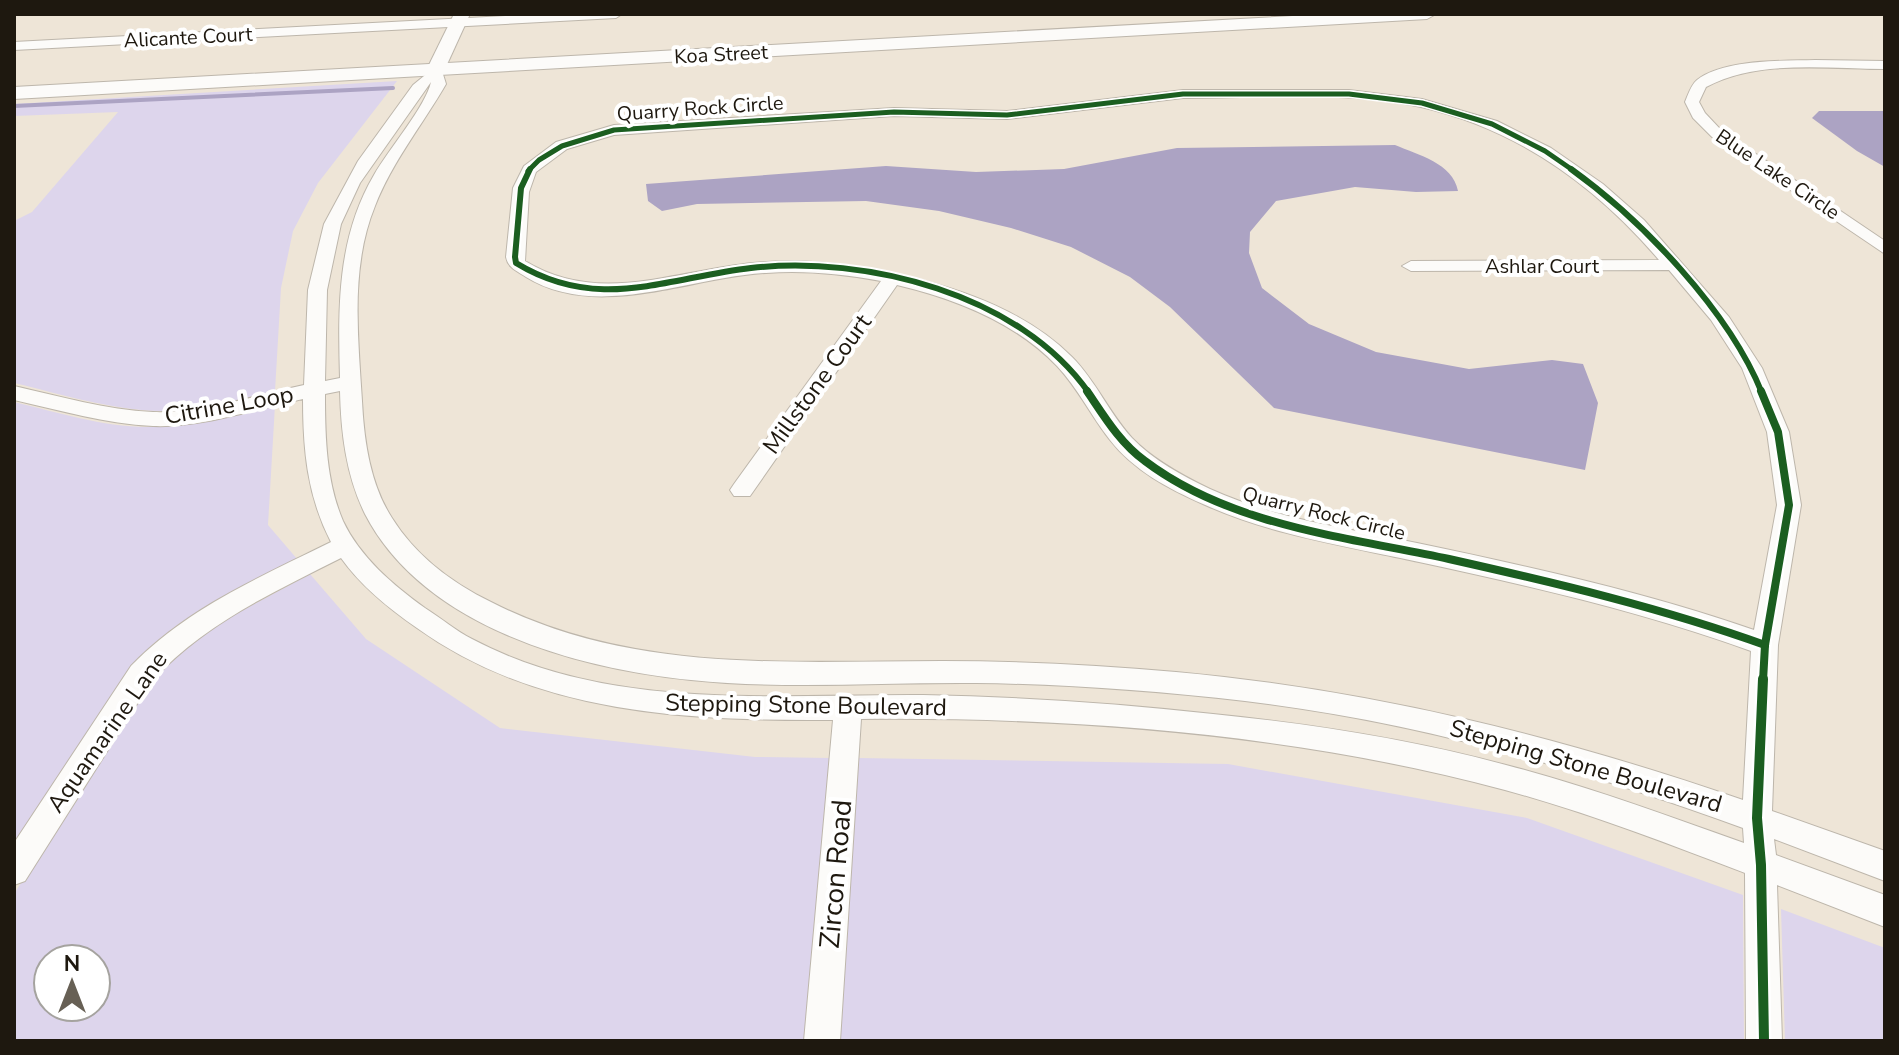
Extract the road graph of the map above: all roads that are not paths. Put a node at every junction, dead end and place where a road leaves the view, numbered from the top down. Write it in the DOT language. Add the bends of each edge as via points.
graph roads {
  1 [pos="616,14"];
  2 [pos="1427,14"];
  3 [pos="460,18"];
  4 [pos="14,46"];
  5 [pos="1885,65"];
  6 [pos="435,71"];
  7 [pos="14,93"];
  8 [pos="1885,249"];
  9 [pos="1674,265"];
  10 [pos="1411,266"];
  11 [pos="893,278"];
  12 [pos="350,382"];
  13 [pos="315,389"];
  14 [pos="14,393"];
  15 [pos="742,490"];
  16 [pos="345,545"];
  17 [pos="1765,645"];
  18 [pos="848,707"];
  19 [pos="1757,818"];
  20 [pos="1761,865"];
  21 [pos="1885,866"];
  22 [pos="14,870"];
  23 [pos="1885,911"];
  24 [pos="822,1041"];
  25 [pos="1764,1041"];
  1 -- 3 [label="street, Alicante Court"];
  2 -- 6 [label="main road, Koa Street"];
  3 -- 4 [label="street, Alicante Court"];
  3 -- 6 [label="street"];
  5 -- 8 [label="street, Blue Lake Circle" via="1739,69 1707,79 1695,89 1692,102 1717,134"];
  6 -- 7 [label="main road, Koa Street"];
  6 -- 12 [label="street, Stepping Stone Boulevard" via="439,84 367,207 358,236 347,302"];
  6 -- 13 [label="street, Stepping Stone Boulevard" via="419,82 338,210 323,252 314,306"];
  9 -- 10 [label="street, Ashlar Court"];
  9 -- 11 [label="street, Quarry Rock Circle" via="1611,199 1526,140 1458,112 1380,96 1183,94 1007,115 894,112 614,130 550,152 522,183 513,248 516,263 554,284 616,289 755,268 852,270"];
  9 -- 17 [label="street, Quarry Rock Circle" via="1719,317 1752,368 1778,432 1789,505"];
  11 -- 15 [label="street, Millstone Court"];
  11 -- 17 [label="street, Quarry Rock Circle" via="987,308 1032,333 1065,363 1126,446 1171,478 1224,505 1298,527 1596,591 1698,619"];
  12 -- 13 [label="street, Citrine Loop"];
  12 -- 19 [label="street, Stepping Stone Boulevard" via="352,430 364,485 386,529 427,575 493,617 567,646 654,665 751,672 995,673 1288,695 1471,730"];
  13 -- 14 [label="street, Citrine Loop" via="154,419"];
  13 -- 16 [label="street, Stepping Stone Boulevard" via="323,499"];
  16 -- 18 [label="street, Stepping Stone Boulevard" via="393,599 464,648 544,680 640,701"];
  16 -- 22 [label="street, Aquamarine Lane" via="188,629 160,651"];
  17 -- 19 [label="street, Quarry Rock Circle"];
  18 -- 20 [label="street, Stepping Stone Boulevard" via="1131,716 1298,736 1467,768 1570,796"];
  18 -- 24 [label="street, Zircon Road"];
  19 -- 20 [label="street, Quarry Rock Circle"];
  19 -- 21 [label="street, Stepping Stone Boulevard"];
  20 -- 23 [label="street, Stepping Stone Boulevard"];
  20 -- 25 [label="street"];
}
